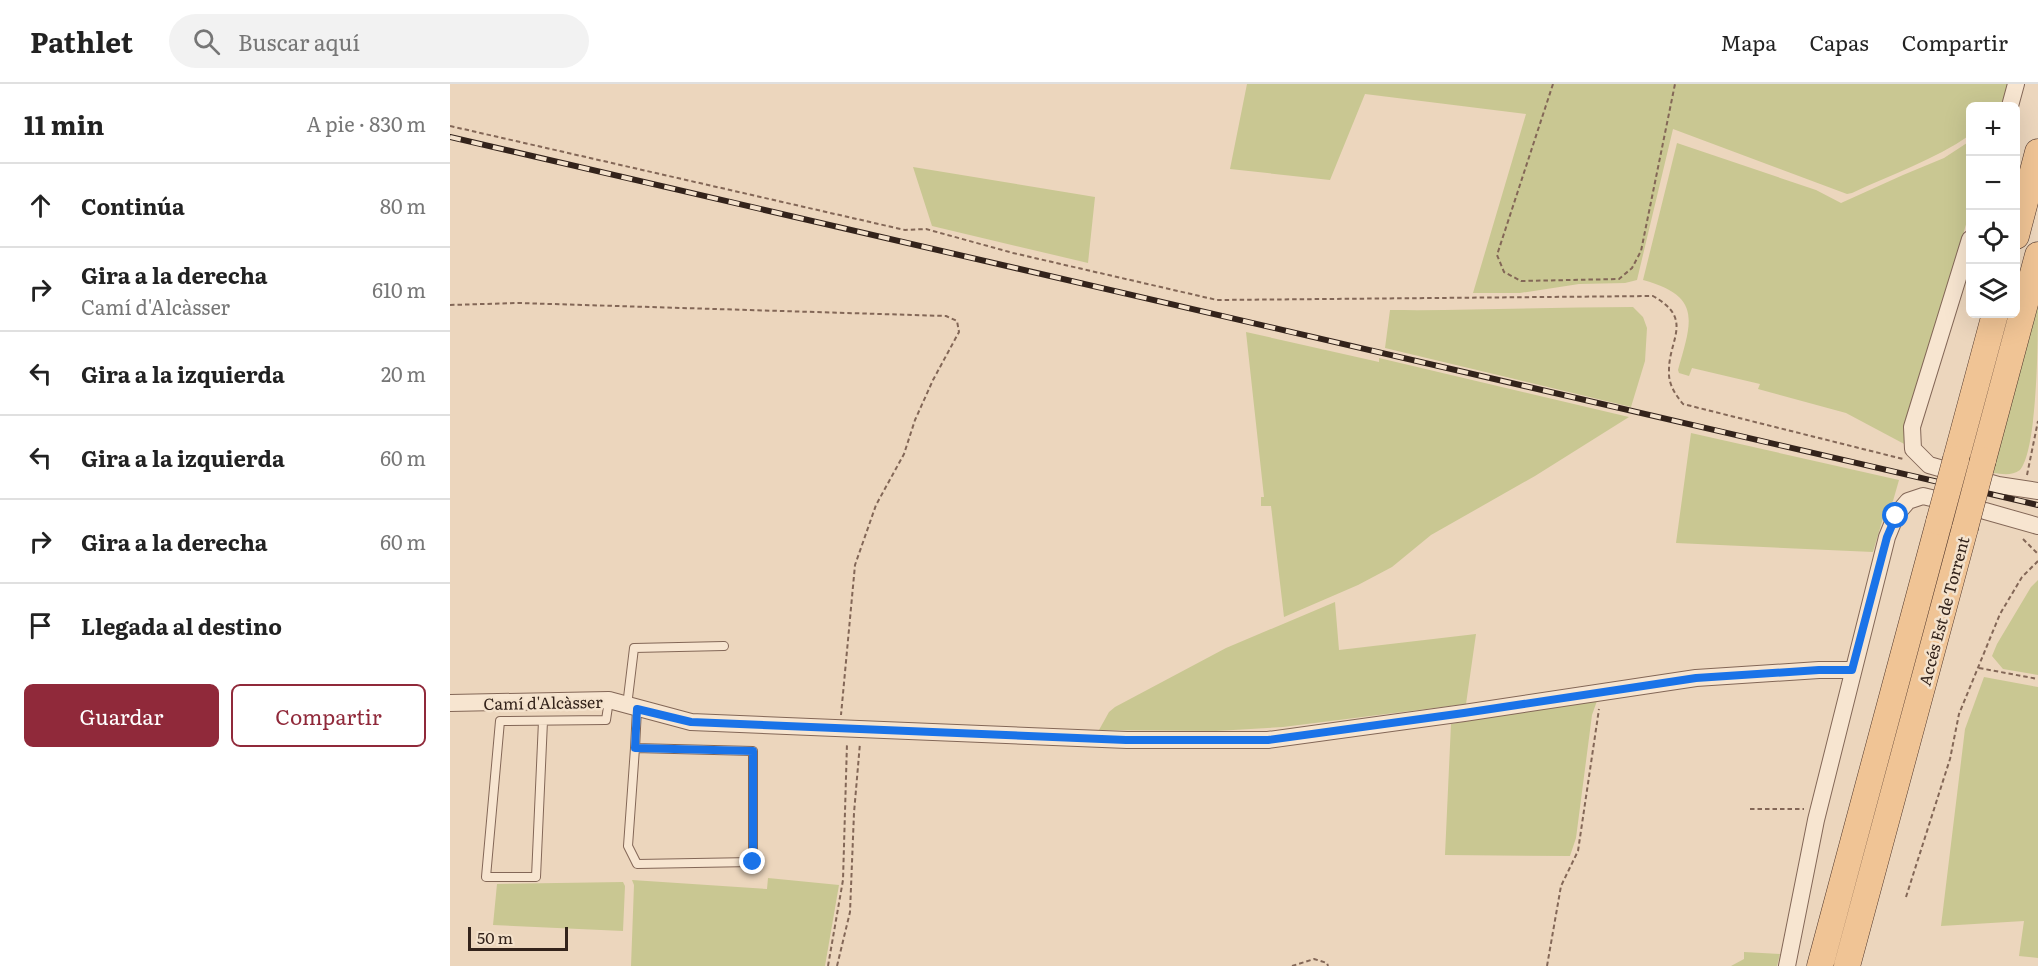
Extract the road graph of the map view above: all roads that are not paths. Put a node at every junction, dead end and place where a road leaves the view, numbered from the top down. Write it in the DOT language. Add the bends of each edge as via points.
graph roads {
  1 [pos="2016,84"];
  2 [pos="2011,102"];
  3 [pos="2038,152"];
  4 [pos="2020,221"];
  5 [pos="1966,255"];
  6 [pos="2038,255"];
  7 [pos="1994,318"];
  8 [pos="2031,490"];
  9 [pos="2038,526"];
  10 [pos="724,646"];
  11 [pos="1852,670"];
  12 [pos="609,700"];
  13 [pos="450,703"];
  14 [pos="632,708"];
  15 [pos="543,721"];
  16 [pos="635,748"];
  17 [pos="1873,868"];
  18 [pos="1788,966"];
  19 [pos="1820,966"];
  20 [pos="1847,966"];
  21 [pos="1858,966"];
  1 -- 2 [label="street"];
  3 -- 4 [label="main road"];
  5 -- 8 [label="street" via="1912,427 1913,449 1929,465"];
  6 -- 17 [label="main road, Accés Est de Torrent, bridge"];
  7 -- 19 [label="main road, Accés Est de Torrent, bridge"];
  9 -- 11 [label="street" via="1923,496 1908,501 1887,537"];
  10 -- 14 [label="lane" via="634,648"];
  11 -- 14 [label="street, Camí d'Alcàsser" via="1696,678 1268,740 1126,740 691,722"];
  11 -- 18 [label="street"];
  12 -- 13 [label="street, Camí d'Alcàsser"];
  12 -- 14 [label="street, Camí d'Alcàsser"];
  12 -- 15 [label="lane" via="606,720"];
  14 -- 16 [label="lane"];
  15 -- 15 [label="lane" via="500,722 486,877 536,877"];
  16 -- 16 [label="lane" via="753,751 753,862 637,864 628,846"];
  17 -- 20 [label="main road, Accés Est de Torrent"];
  17 -- 21 [label="street"];
}
